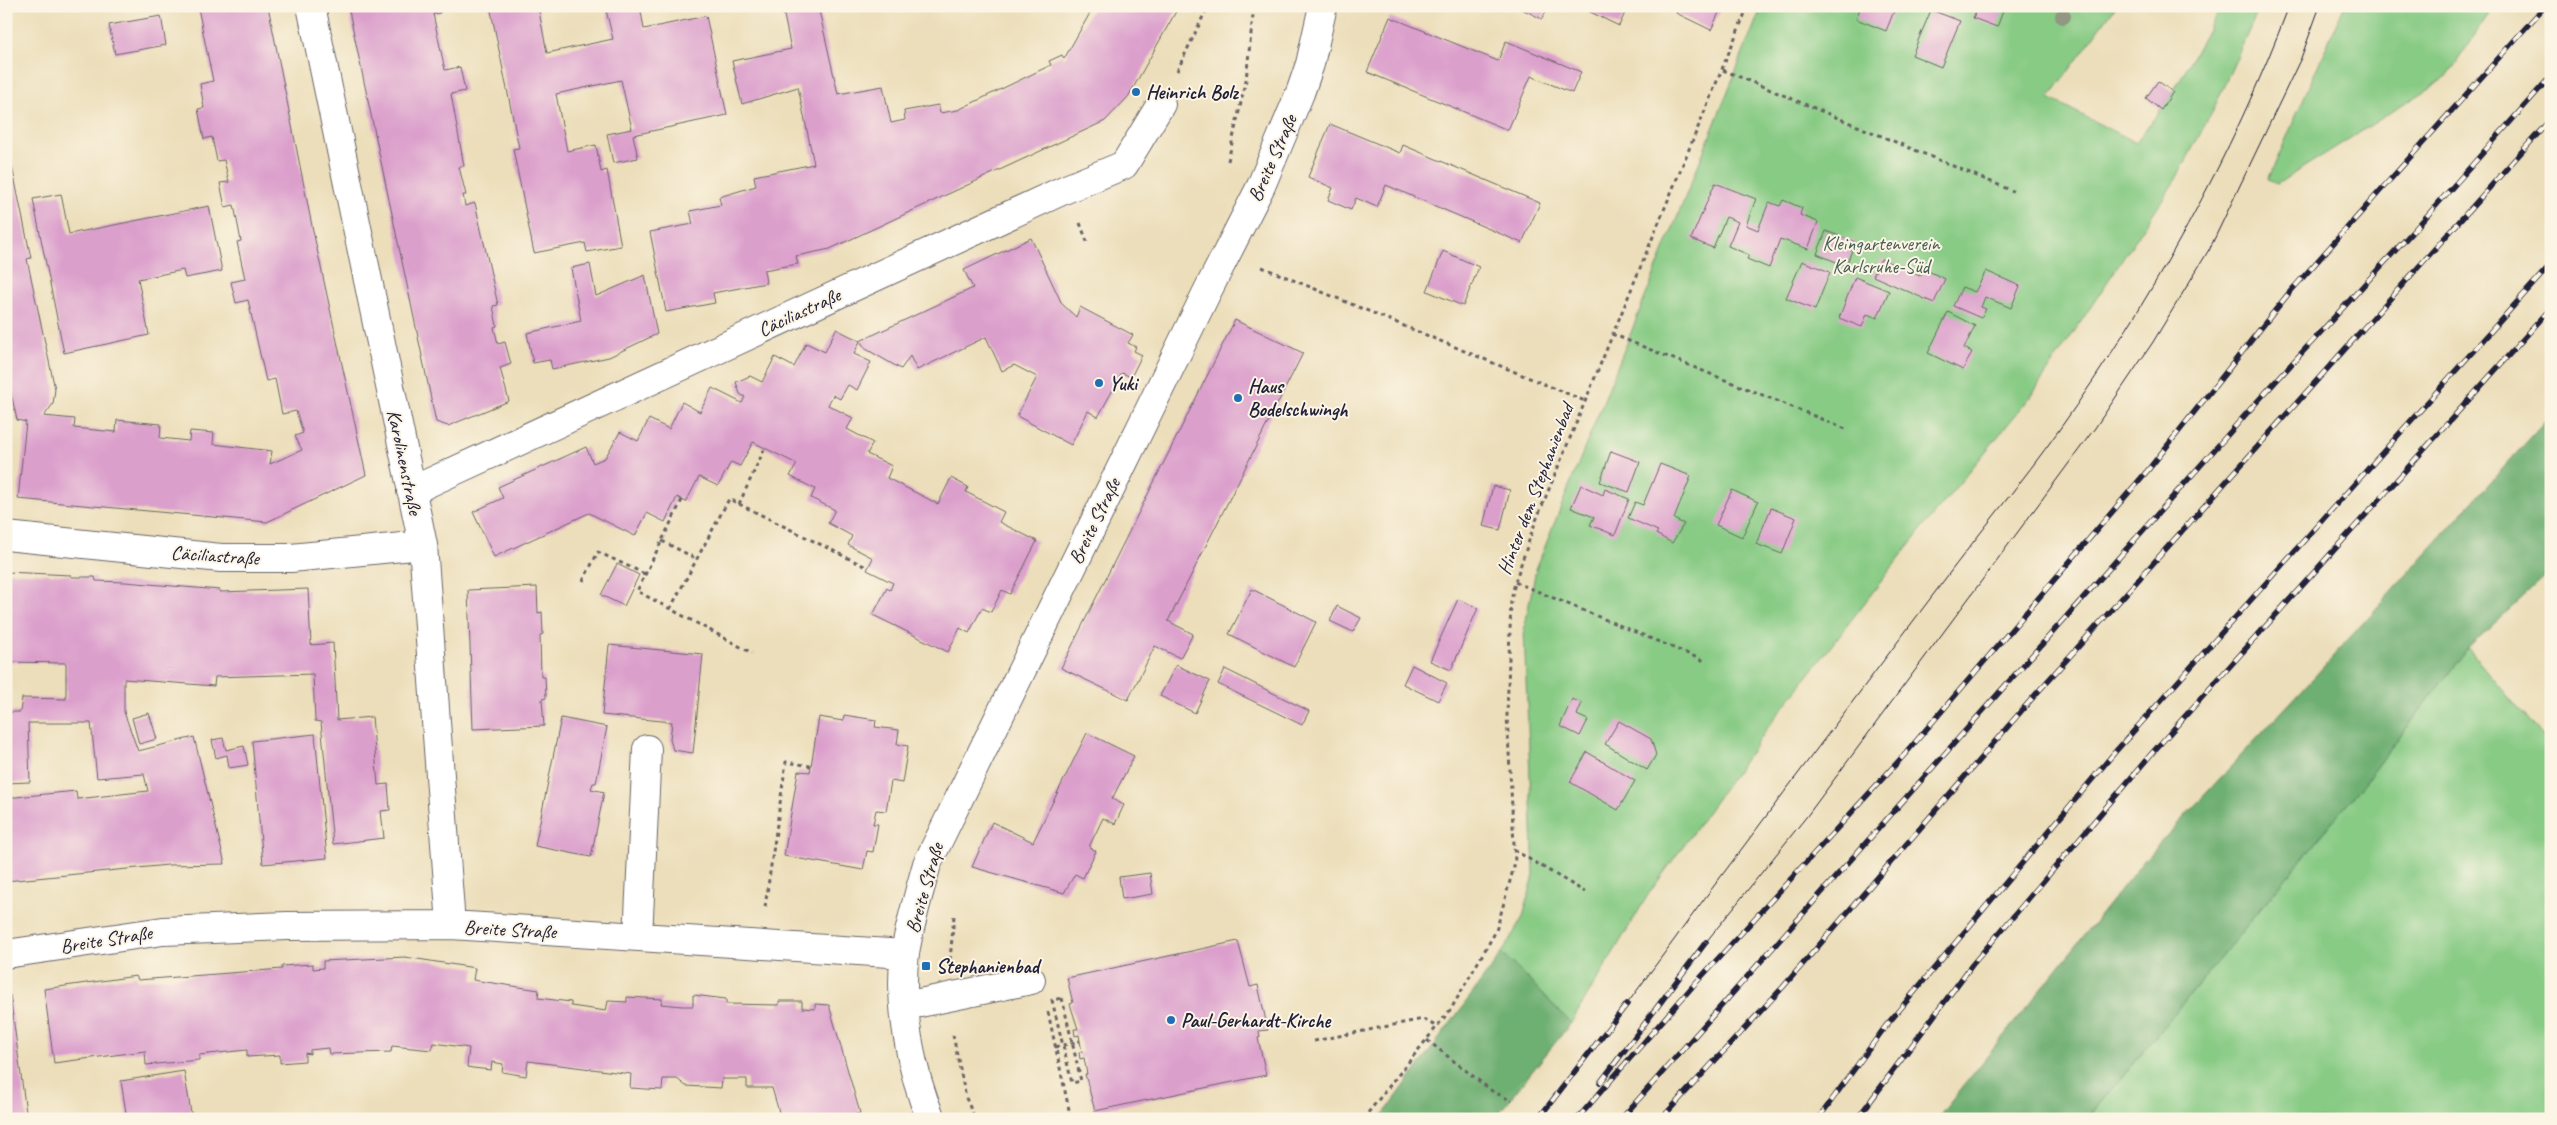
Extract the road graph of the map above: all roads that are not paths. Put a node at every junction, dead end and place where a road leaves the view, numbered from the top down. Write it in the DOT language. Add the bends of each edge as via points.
graph roads {
  1 [pos="311,6"];
  2 [pos="1323,6"];
  3 [pos="1161,104"];
  4 [pos="411,491"];
  5 [pos="6,536"];
  6 [pos="423,545"];
  7 [pos="647,749"];
  8 [pos="451,925"];
  9 [pos="638,937"];
  10 [pos="6,954"];
  11 [pos="905,954"];
  12 [pos="1032,980"];
  13 [pos="905,1006"];
  14 [pos="931,1119"];
  1 -- 4 [label="street, Karolinenstraße"];
  2 -- 11 [label="street, Breite Straße" via="1310,64 1261,186 926,864"];
  3 -- 4 [label="street, Cäciliastraße" via="1124,165"];
  4 -- 6 [label="street, Karolinenstraße"];
  5 -- 6 [label="street, Cäciliastraße" via="221,558 292,558"];
  6 -- 8 [label="street, Karolinenstraße"];
  7 -- 9 [label="street"];
  8 -- 9 [label="street, Breite Straße"];
  8 -- 10 [label="street, Breite Straße" via="163,931"];
  9 -- 11 [label="street, Breite Straße"];
  11 -- 13 [label="street"];
  12 -- 13 [label="street"];
  13 -- 14 [label="street" via="909,1044"];
}
